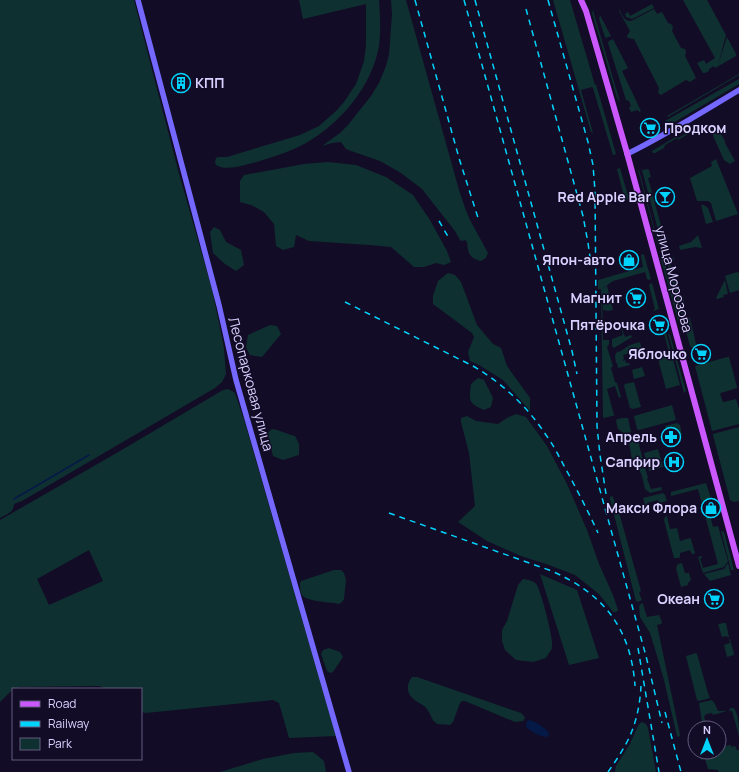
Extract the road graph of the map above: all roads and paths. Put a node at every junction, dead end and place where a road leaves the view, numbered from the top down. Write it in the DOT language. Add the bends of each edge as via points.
graph roads {
  1 [pos="138,0"];
  2 [pos="581,0"];
  3 [pos="739,90"];
  4 [pos="627,154"];
  5 [pos="739,566"];
  6 [pos="349,772"];
  1 -- 6 [label="street, Лесопарковая улица" via="219,305 236,380"];
  2 -- 4 [label="main road, улица Морозова"];
  3 -- 4 [label="street"];
  4 -- 5 [label="main road, улица Морозова"];
}
